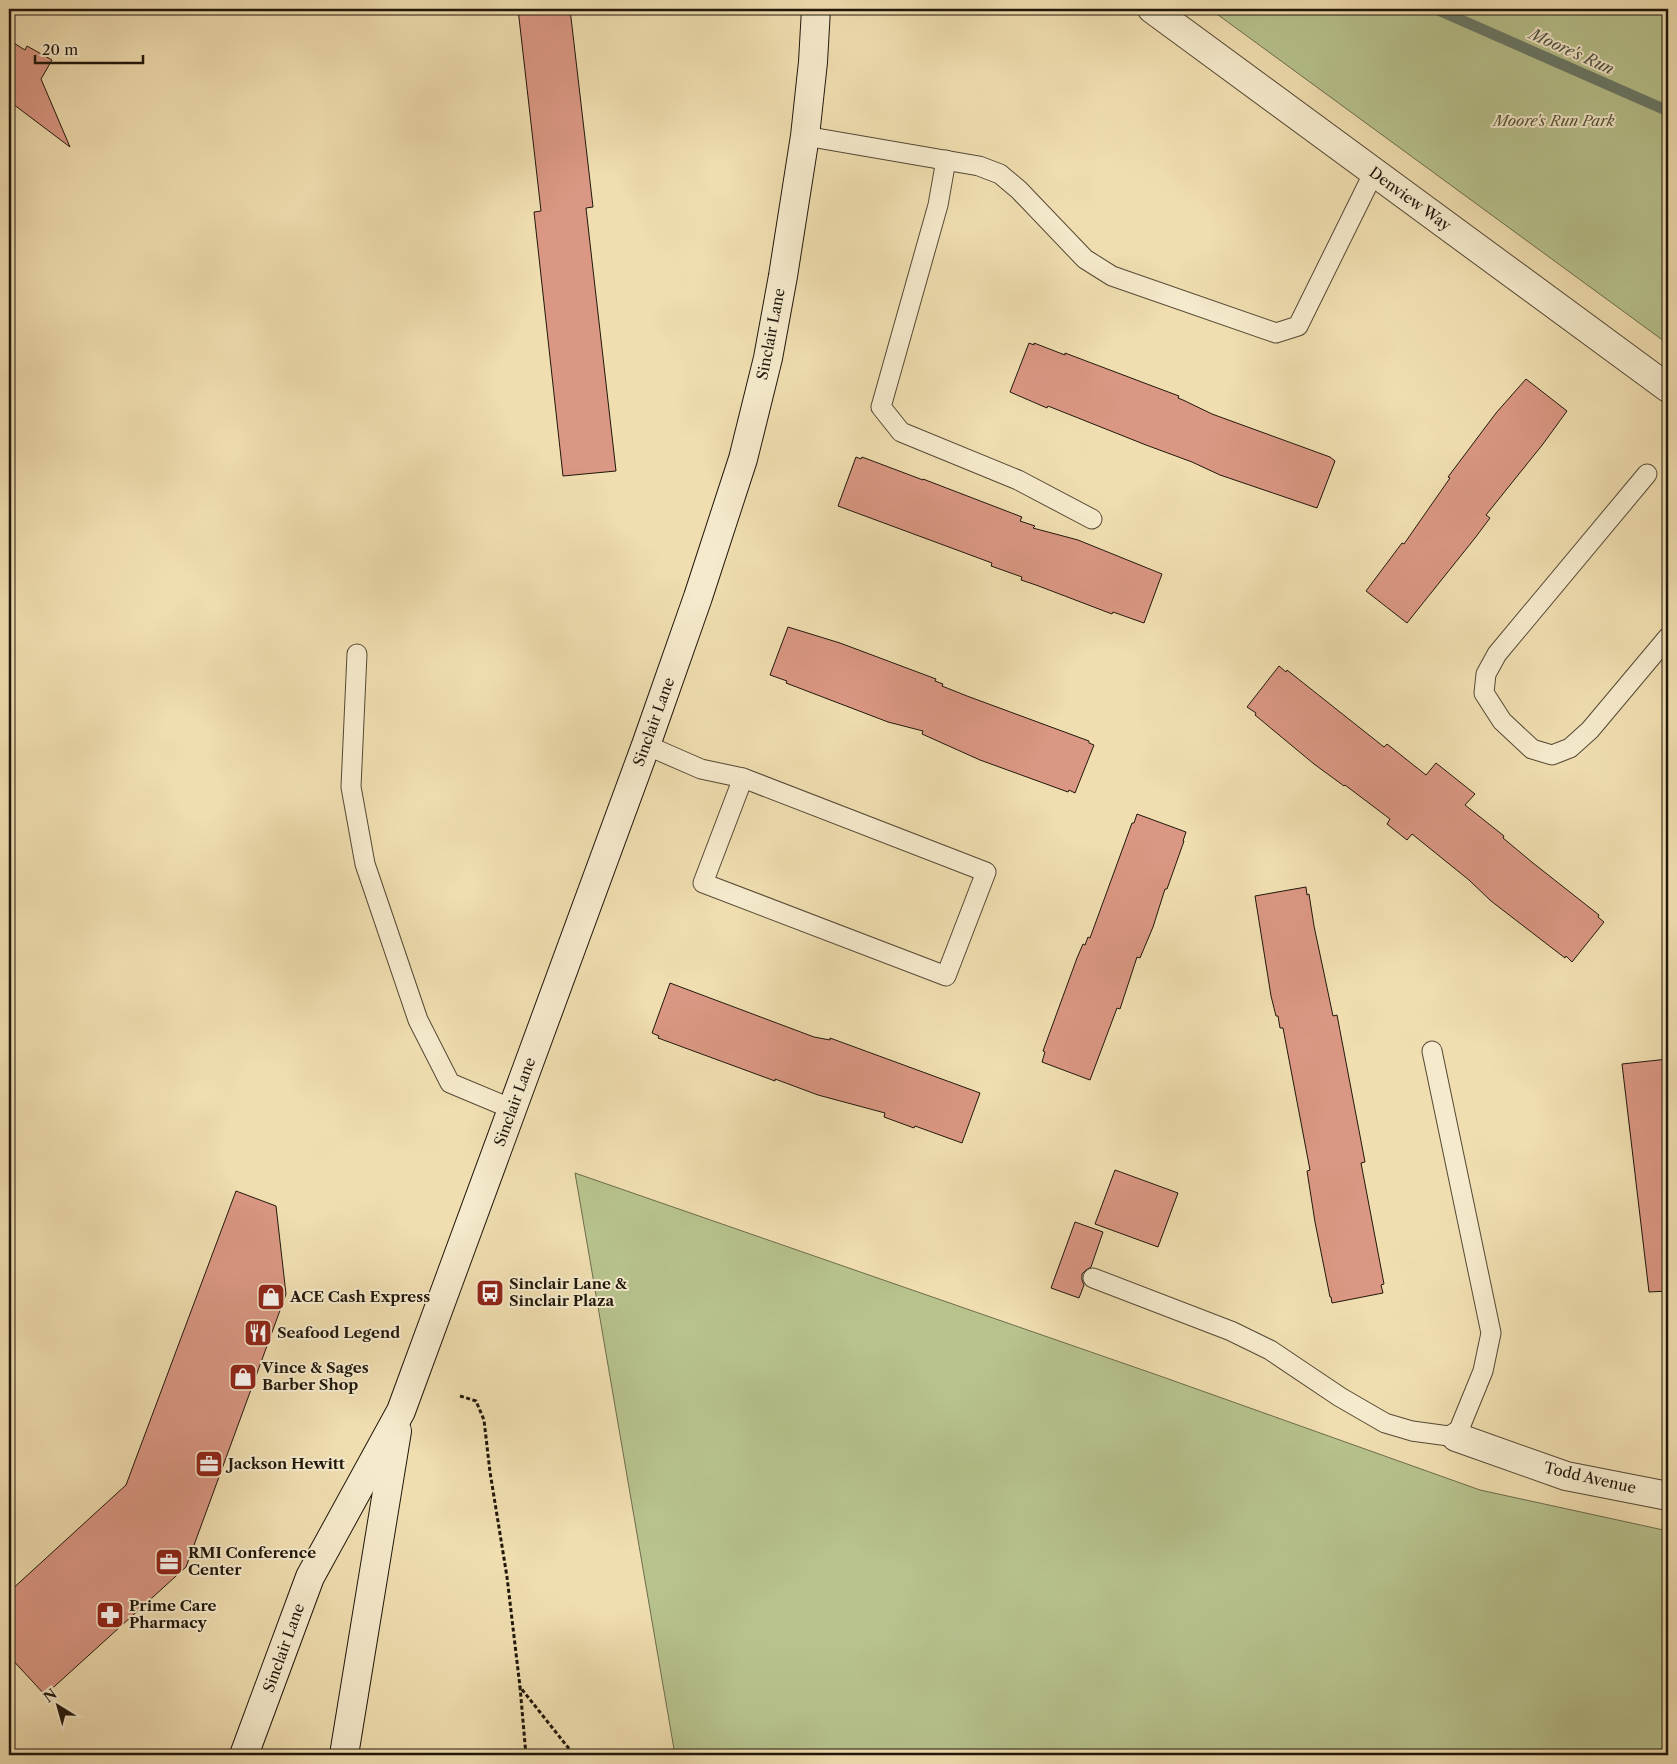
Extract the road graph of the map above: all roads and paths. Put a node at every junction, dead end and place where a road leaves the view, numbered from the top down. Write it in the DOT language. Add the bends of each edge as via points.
graph roads {
  1 [pos="816,9"];
  2 [pos="1152,9"];
  3 [pos="805,136"];
  4 [pos="946,160"];
  5 [pos="1374,172"];
  6 [pos="1668,388"];
  7 [pos="1647,474"];
  8 [pos="1092,519"];
  9 [pos="1668,637"];
  10 [pos="356,654"];
  11 [pos="646,745"];
  12 [pos="743,778"];
  13 [pos="1432,1051"];
  14 [pos="512,1108"];
  15 [pos="1093,1278"];
  16 [pos="460,1396"];
  17 [pos="401,1411"];
  18 [pos="1456,1437"];
  19 [pos="1668,1496"];
  20 [pos="520,1687"];
  21 [pos="244,1755"];
  22 [pos="344,1755"];
  23 [pos="526,1755"];
  24 [pos="574,1755"];
  1 -- 3 [label="street, Sinclair Lane"];
  2 -- 5 [label="street, Denview Way"];
  3 -- 4 [label="lane"];
  3 -- 11 [label="street, Sinclair Lane" via="769,349 743,459"];
  4 -- 5 [label="lane" via="1000,174 1020,190 1086,259 1112,276 1276,333 1298,326"];
  4 -- 8 [label="lane" via="938,205 881,407 901,432 1018,480"];
  5 -- 6 [label="street, Denview Way"];
  7 -- 9 [label="lane" via="1497,654 1486,674 1484,693 1502,721 1532,749 1552,755 1570,748 1590,730"];
  10 -- 14 [label="lane" via="351,787 365,864 418,1020 450,1083"];
  11 -- 12 [label="lane" via="701,769"];
  11 -- 14 [label="street, Sinclair Lane"];
  12 -- 12 [label="lane" via="702,883 946,976 986,872"];
  13 -- 18 [label="lane" via="1491,1332 1483,1371"];
  14 -- 17 [label="street, Sinclair Lane"];
  15 -- 18 [label="lane" via="1262,1346 1385,1423 1412,1431"];
  16 -- 20 [label="path" via="476,1401 484,1420"];
  17 -- 21 [label="street, Sinclair Lane" via="310,1577"];
  17 -- 22 [label="street, Sinclair Lane"];
  18 -- 19 [label="street, Todd Avenue" via="1566,1476"];
  20 -- 23 [label="path"];
  20 -- 24 [label="path"];
}
